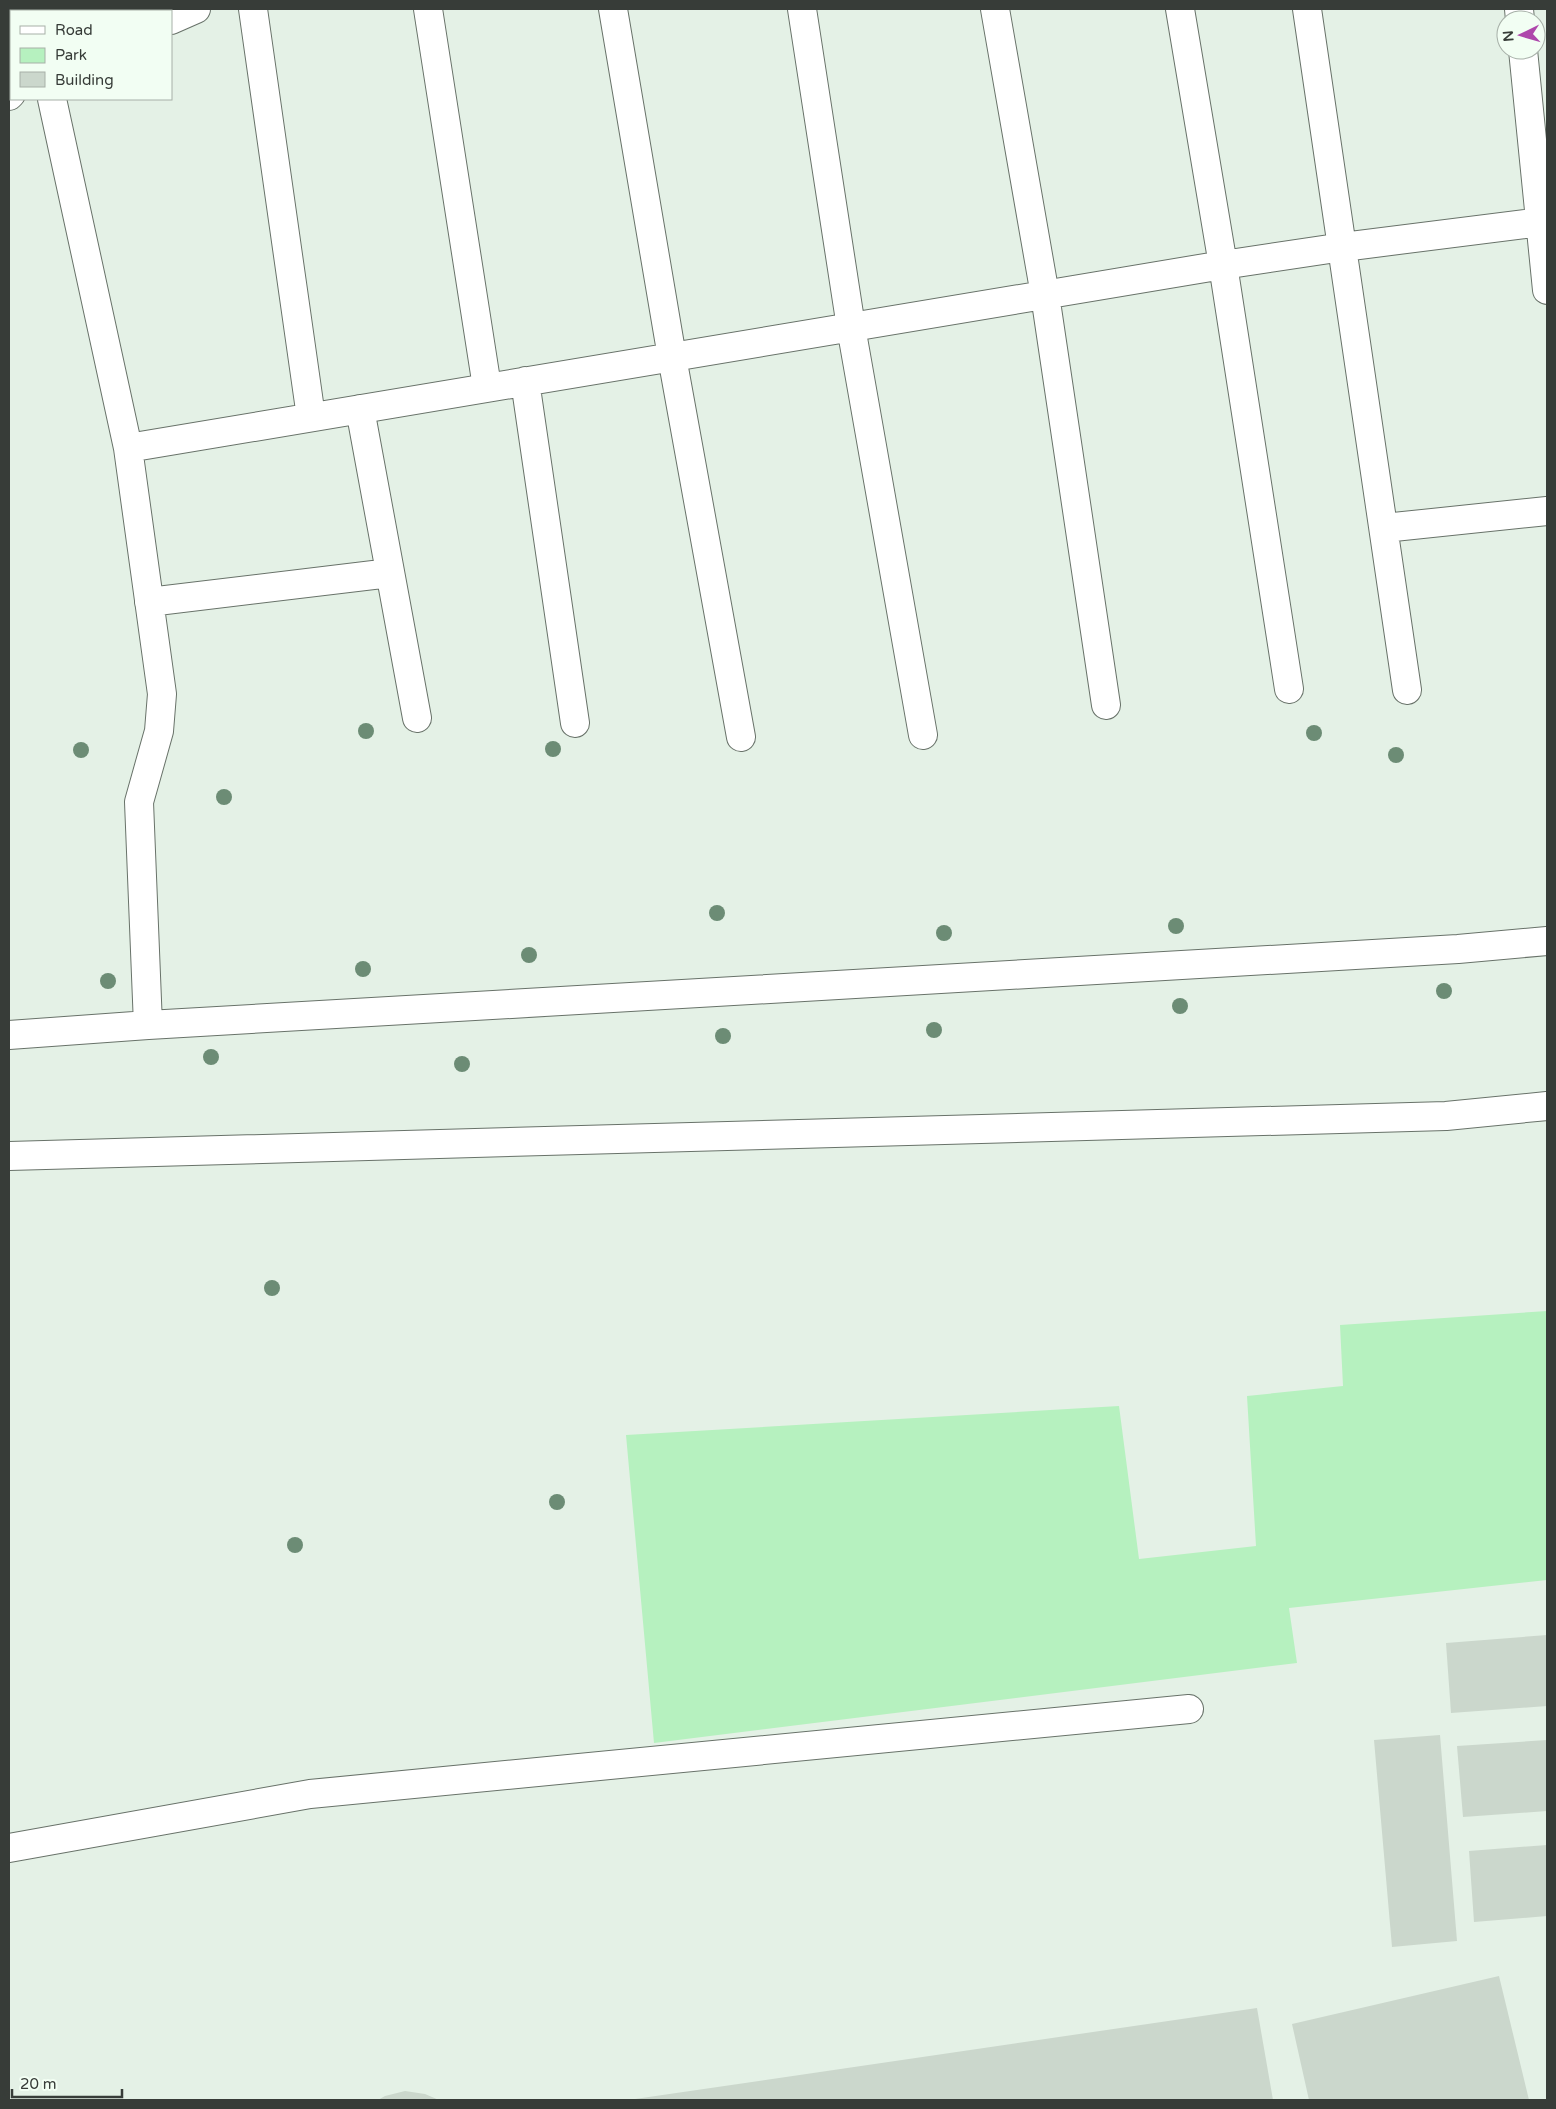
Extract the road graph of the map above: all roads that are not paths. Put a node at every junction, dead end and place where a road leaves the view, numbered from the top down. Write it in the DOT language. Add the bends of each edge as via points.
graph roads {
  1 [pos="196,9"];
  2 [pos="253,9"];
  3 [pos="428,9"];
  4 [pos="613,9"];
  5 [pos="802,9"];
  6 [pos="995,9"];
  7 [pos="1180,9"];
  8 [pos="1307,9"];
  9 [pos="172,20"];
  10 [pos="1524,60"];
  11 [pos="52,100"];
  12 [pos="1541,222"];
  13 [pos="1343,247"];
  14 [pos="1223,265"];
  15 [pos="1547,290"];
  16 [pos="1045,295"];
  17 [pos="851,327"];
  18 [pos="672,357"];
  19 [pos="525,381"];
  20 [pos="487,388"];
  21 [pos="360,409"];
  22 [pos="312,417"];
  23 [pos="128,448"];
  24 [pos="1547,511"];
  25 [pos="1384,528"];
  26 [pos="390,573"];
  27 [pos="150,602"];
  28 [pos="1289,689"];
  29 [pos="1407,690"];
  30 [pos="1106,705"];
  31 [pos="417,718"];
  32 [pos="575,722"];
  33 [pos="923,735"];
  34 [pos="741,737"];
  35 [pos="1547,941"];
  36 [pos="148,1025"];
  37 [pos="9,1035"];
  38 [pos="1547,1106"];
  39 [pos="9,1156"];
  40 [pos="1188,1709"];
  41 [pos="9,1848"];
  1 -- 9 [label="street"];
  2 -- 22 [label="street"];
  3 -- 20 [label="street"];
  4 -- 18 [label="street"];
  5 -- 17 [label="street"];
  6 -- 16 [label="street"];
  7 -- 14 [label="street"];
  8 -- 13 [label="street"];
  10 -- 12 [label="street"];
  11 -- 23 [label="street"];
  12 -- 13 [label="street"];
  12 -- 15 [label="street"];
  13 -- 14 [label="street"];
  13 -- 25 [label="street"];
  14 -- 16 [label="street"];
  14 -- 28 [label="street"];
  16 -- 17 [label="street"];
  16 -- 30 [label="street"];
  17 -- 18 [label="street"];
  17 -- 33 [label="street"];
  18 -- 19 [label="street"];
  18 -- 34 [label="street"];
  19 -- 20 [label="street"];
  19 -- 32 [label="street"];
  20 -- 21 [label="street"];
  21 -- 22 [label="street"];
  21 -- 26 [label="street"];
  22 -- 23 [label="street"];
  23 -- 27 [label="street"];
  24 -- 25 [label="street"];
  25 -- 29 [label="street"];
  26 -- 27 [label="street"];
  26 -- 31 [label="street"];
  27 -- 36 [label="street" via="162,694 159,732 139,802"];
  35 -- 36 [label="street" via="1448,950"];
  36 -- 37 [label="street"];
  38 -- 39 [label="street" via="1446,1116"];
  40 -- 41 [label="street" via="310,1794"];
}
